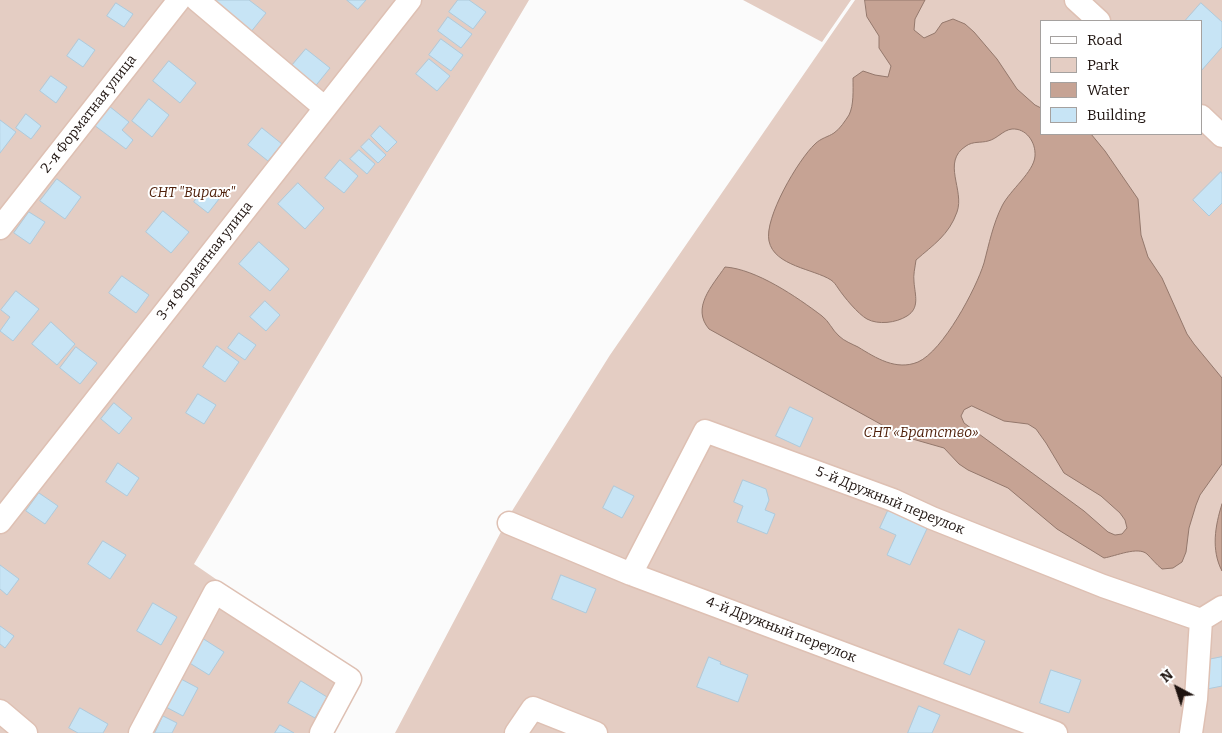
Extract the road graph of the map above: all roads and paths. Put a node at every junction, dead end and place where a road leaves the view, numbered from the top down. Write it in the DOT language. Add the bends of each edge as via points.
graph roads {
  1 [pos="178,0"];
  2 [pos="197,0"];
  3 [pos="410,0"];
  4 [pos="1076,0"];
  5 [pos="1098,20"];
  6 [pos="325,108"];
  7 [pos="1202,117"];
  8 [pos="1222,136"];
  9 [pos="0,228"];
  10 [pos="0,522"];
  11 [pos="509,523"];
  12 [pos="631,574"];
  13 [pos="1222,607"];
  14 [pos="1201,620"];
  15 [pos="140,733"];
  16 [pos="321,733"];
  17 [pos="516,733"];
  18 [pos="596,733"];
  19 [pos="1056,733"];
  20 [pos="1191,733"];
  1 -- 9 [label="lane, 2-я Форматная улица"];
  2 -- 6 [label="lane"];
  3 -- 6 [label="lane, 3-я Форматная улица"];
  4 -- 5 [label="lane"];
  6 -- 10 [label="lane, 3-я Форматная улица"];
  7 -- 8 [label="lane"];
  11 -- 12 [label="lane, 4-й Дружный переулок"];
  12 -- 14 [label="lane, 5-й Дружный переулок" via="705,431 893,500 1094,582"];
  12 -- 19 [label="lane, 4-й Дружный переулок"];
  13 -- 14 [label="lane"];
  14 -- 20 [label="lane"];
  15 -- 16 [label="lane" via="215,592 350,679"];
  17 -- 18 [label="lane" via="533,708"];
}
